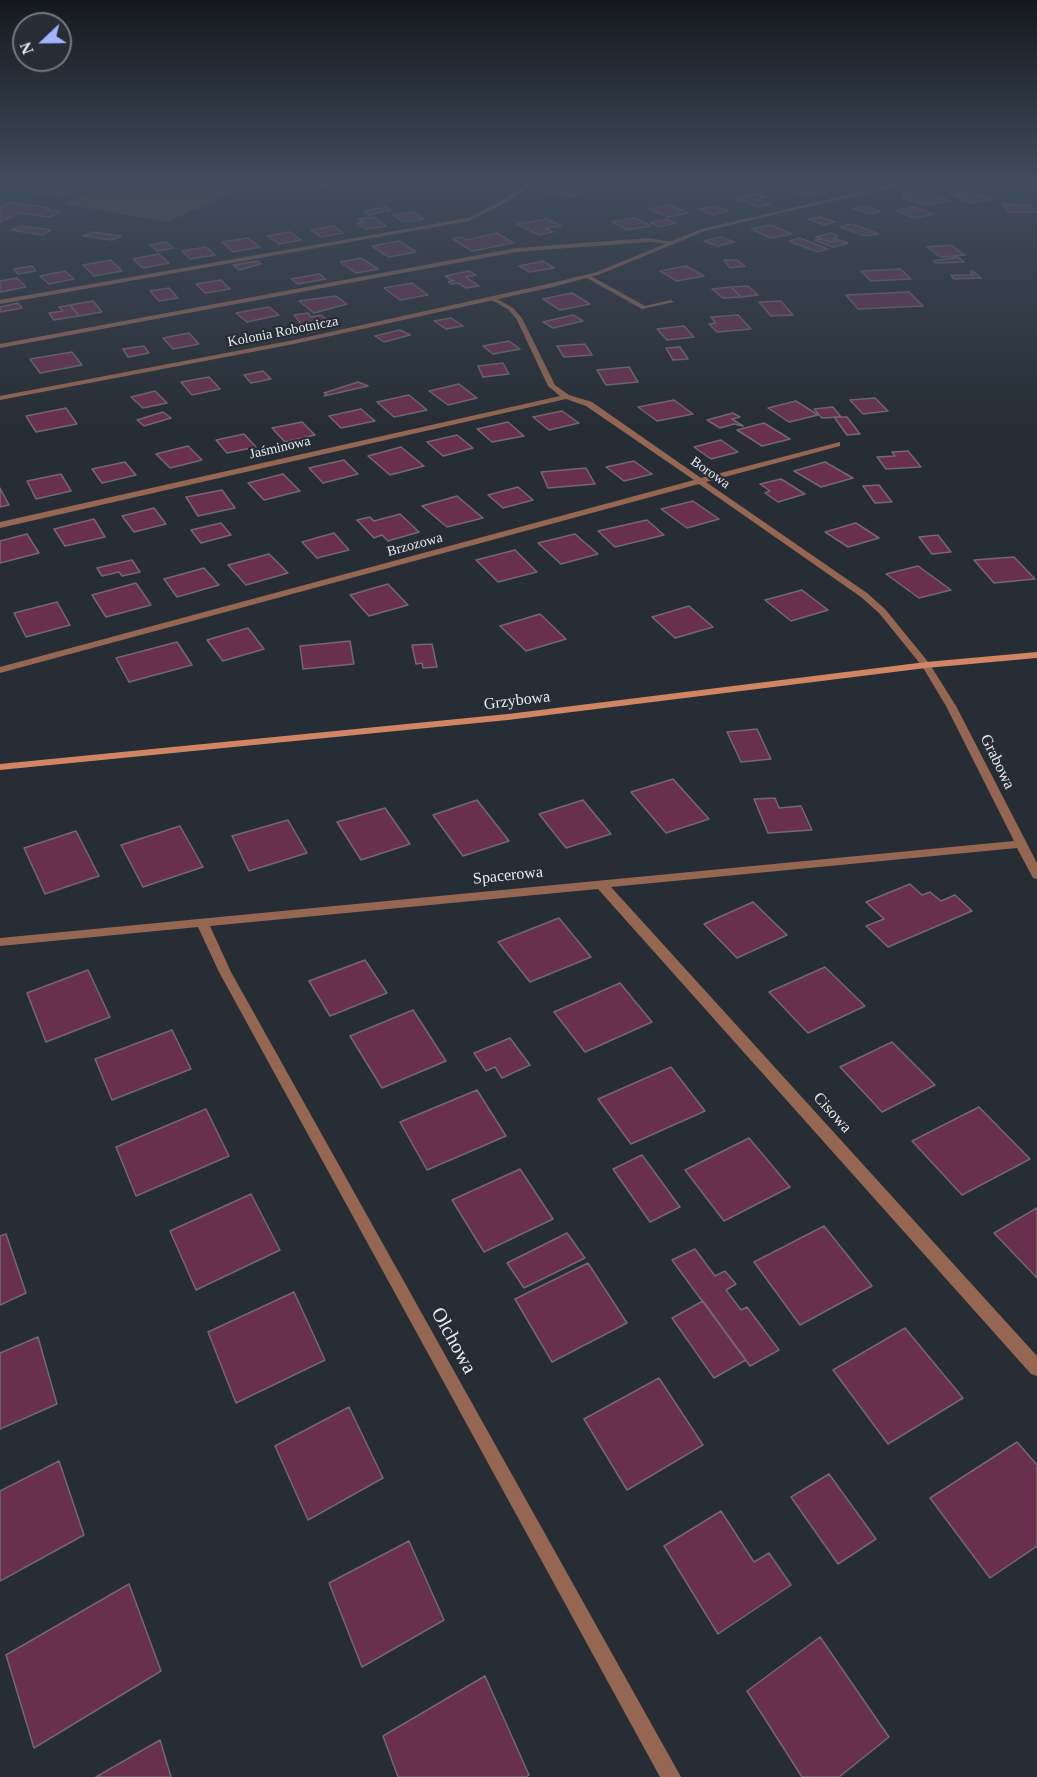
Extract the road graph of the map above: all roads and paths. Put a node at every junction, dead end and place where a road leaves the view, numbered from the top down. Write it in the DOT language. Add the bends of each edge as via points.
graph roads {
  1 [pos="204,266"];
  2 [pos="430,266"];
  3 [pos="611,266"];
  4 [pos="587,276"];
  5 [pos="492,298"];
  6 [pos="0,302"];
  7 [pos="671,302"];
  8 [pos="0,346"];
  9 [pos="0,398"];
  10 [pos="566,398"];
  11 [pos="837,444"];
  12 [pos="700,483"];
  13 [pos="0,525"];
  14 [pos="1037,655"];
  15 [pos="926,665"];
  16 [pos="0,670"];
  17 [pos="0,767"];
  18 [pos="1020,844"];
  19 [pos="1037,875"];
  20 [pos="600,883"];
  21 [pos="202,923"];
  22 [pos="0,942"];
  23 [pos="1037,1368"];
  24 [pos="671,1777"];
  1 -- 6 [label="street"];
  2 -- 8 [label="street, Kolonia Robotnicza"];
  3 -- 4 [label="street, Kolonia Robotnicza"];
  4 -- 5 [label="street, Kolonia Robotnicza"];
  4 -- 7 [label="street" via="644,308"];
  5 -- 9 [label="street, Kolonia Robotnicza" via="294,342"];
  5 -- 10 [label="street" via="520,319 552,386"];
  10 -- 12 [label="street, Borowa" via="589,404"];
  10 -- 13 [label="street, Jaśminowa"];
  11 -- 12 [label="street, Brzozowa"];
  12 -- 15 [label="street, Borowa" via="864,595"];
  12 -- 16 [label="street, Brzozowa"];
  14 -- 15 [label="main road, Grzybowa"];
  15 -- 17 [label="main road, Grzybowa" via="508,717"];
  15 -- 18 [label="street, Grabowa" via="951,706"];
  18 -- 19 [label="street, Grabowa"];
  18 -- 20 [label="street, Spacerowa"];
  20 -- 21 [label="street, Spacerowa"];
  20 -- 23 [label="street, Cisowa"];
  21 -- 22 [label="street, Spacerowa"];
  21 -- 24 [label="street, Olchowa" via="230,982"];
}
